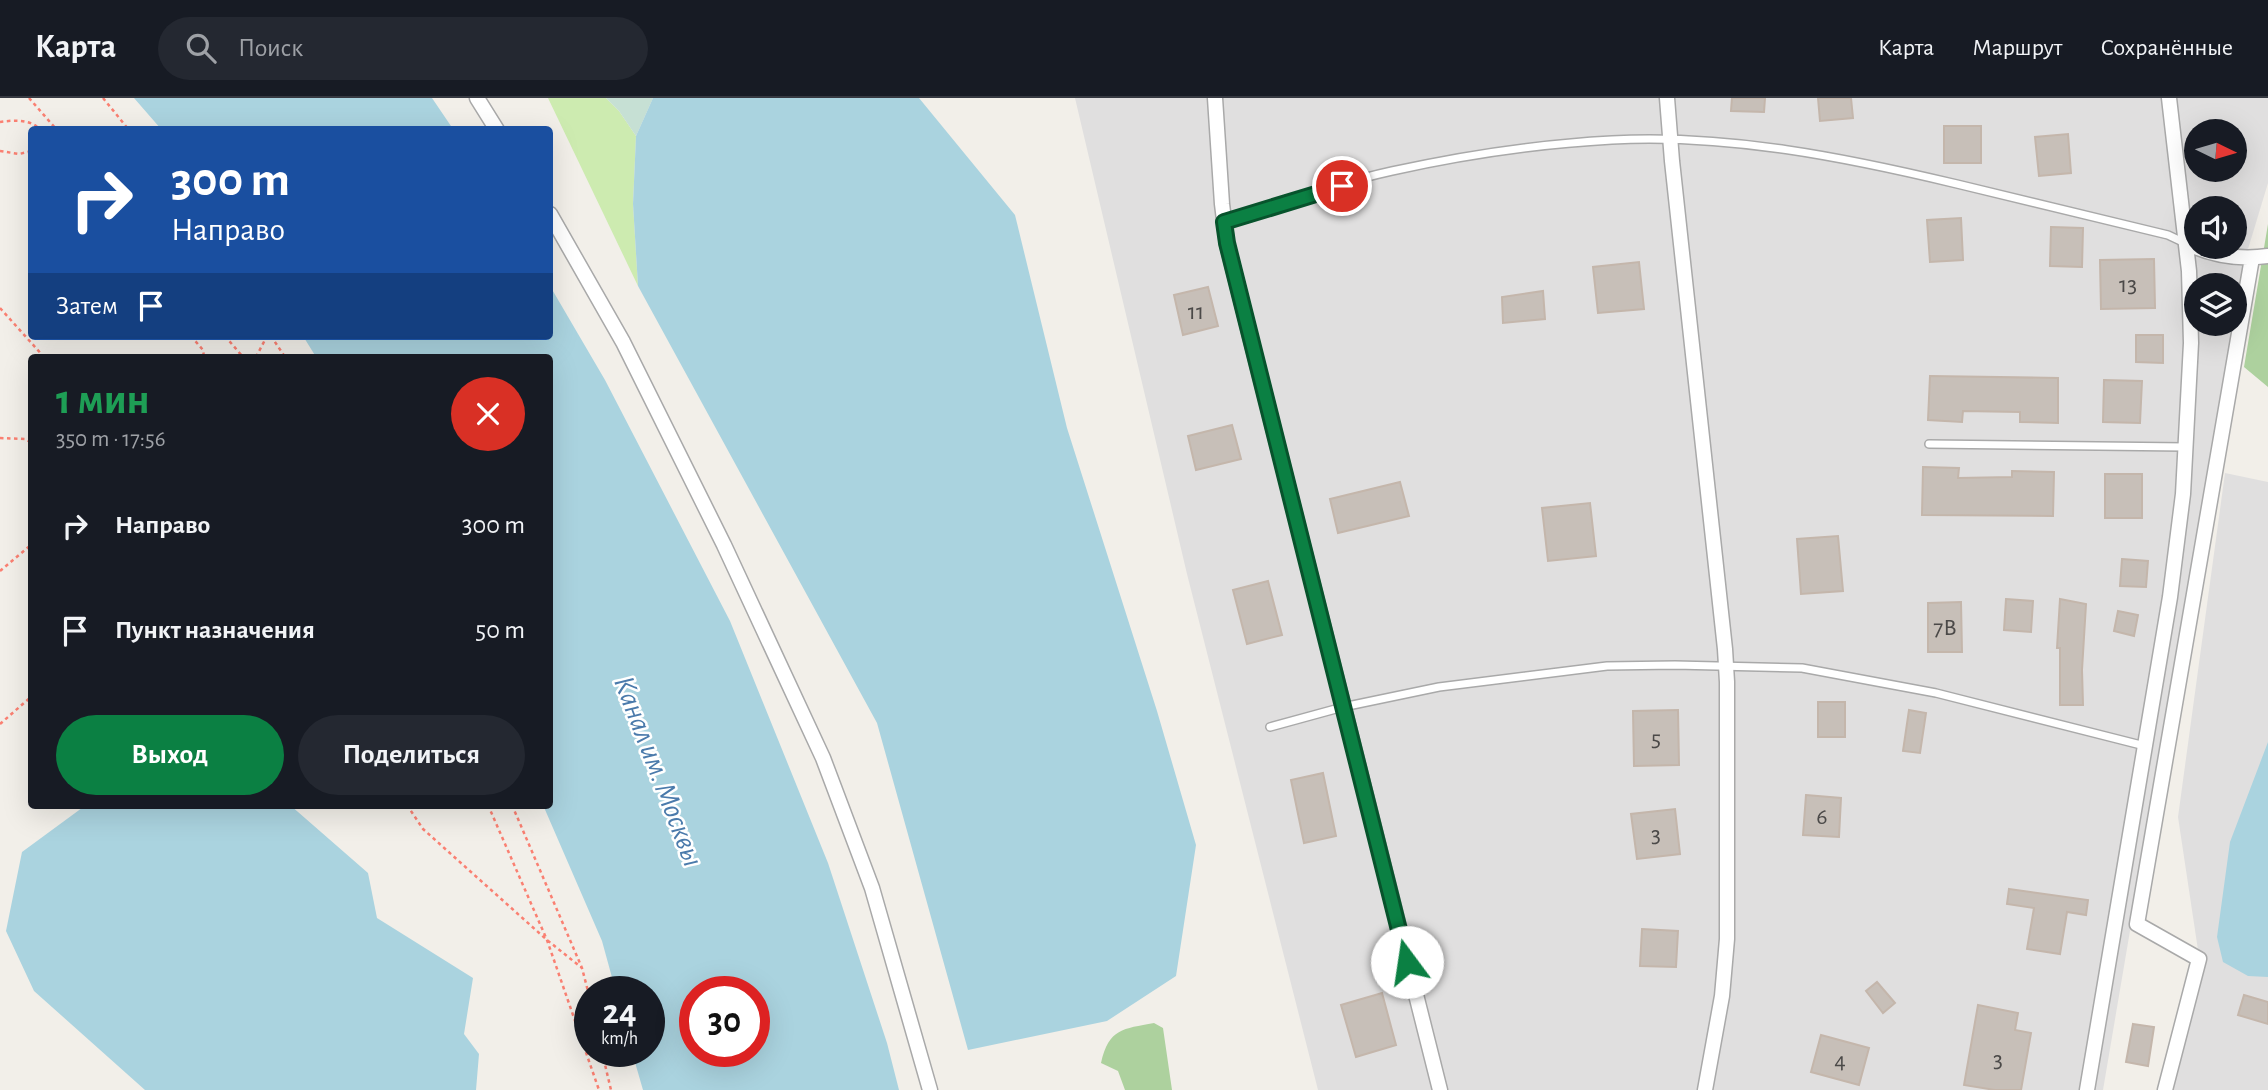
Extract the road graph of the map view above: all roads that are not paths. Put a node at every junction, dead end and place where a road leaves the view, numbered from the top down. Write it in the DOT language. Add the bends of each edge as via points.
graph roads {
  1 [pos="477,98"];
  2 [pos="1215,98"];
  3 [pos="1667,98"];
  4 [pos="2169,98"];
  5 [pos="494,126"];
  6 [pos="1670,141"];
  7 [pos="553,219"];
  8 [pos="1224,222"];
  9 [pos="2184,226"];
  10 [pos="2184,242"];
  11 [pos="2268,256"];
  12 [pos="2247,257"];
  13 [pos="2252,258"];
  14 [pos="2187,259"];
  15 [pos="1929,444"];
  16 [pos="2185,447"];
  17 [pos="1726,666"];
  18 [pos="1343,707"];
  19 [pos="1270,727"];
  20 [pos="2146,746"];
  21 [pos="930,1090"];
  22 [pos="1440,1090"];
  23 [pos="1705,1090"];
  24 [pos="2087,1090"];
  25 [pos="2165,1090"];
  1 -- 5 [label="street"];
  2 -- 8 [label="street"];
  3 -- 6 [label="street"];
  4 -- 9 [label="street"];
  6 -- 8 [label="lane" via="1561,144 1458,158 1389,172"];
  6 -- 10 [label="lane" via="1784,148 1885,167"];
  6 -- 17 [label="street"];
  7 -- 21 [label="street" via="623,342 724,545 822,758 872,888"];
  8 -- 18 [label="street"];
  11 -- 13 [label="street"];
  12 -- 13 [label="street"];
  13 -- 25 [label="street" via="2137,924 2199,959"];
  14 -- 16 [label="street" via="2191,343"];
  15 -- 16 [label="lane"];
  16 -- 20 [label="street" via="2170,597"];
  17 -- 18 [label="lane" via="1607,666 1439,687"];
  17 -- 20 [label="lane" via="1816,670 1936,693"];
  17 -- 23 [label="street" via="1727,939"];
  18 -- 19 [label="lane"];
  18 -- 22 [label="street"];
  20 -- 24 [label="street"];
}
